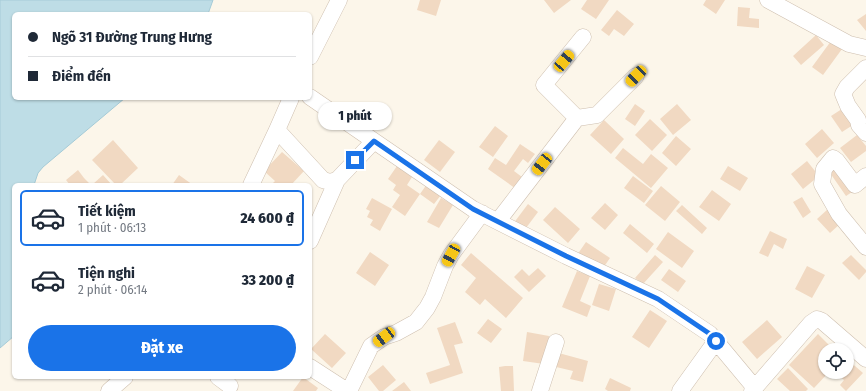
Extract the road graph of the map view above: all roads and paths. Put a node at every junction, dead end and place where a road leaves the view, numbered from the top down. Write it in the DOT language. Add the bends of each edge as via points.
graph roads {
  1 [pos="339,0"];
  2 [pos="768,0"];
  3 [pos="583,37"];
  4 [pos="866,48"];
  5 [pos="312,54"];
  6 [pos="866,68"];
  7 [pos="636,76"];
  8 [pos="312,99"];
  9 [pos="290,100"];
  10 [pos="577,118"];
  11 [pos="277,130"];
  12 [pos="866,133"];
  13 [pos="374,141"];
  14 [pos="866,176"];
  15 [pos="336,180"];
  16 [pos="252,183"];
  17 [pos="482,213"];
  18 [pos="498,221"];
  19 [pos="312,236"];
  20 [pos="866,247"];
  21 [pos="716,341"];
  22 [pos="556,342"];
  23 [pos="866,359"];
  24 [pos="312,369"];
  25 [pos="122,379"];
  26 [pos="753,389"];
  27 [pos="109,391"];
  28 [pos="348,391"];
  29 [pos="540,391"];
  30 [pos="680,391"];
  1 -- 5 [label="street"];
  2 -- 4 [label="street" via="849,44"];
  3 -- 10 [label="street" via="544,85"];
  6 -- 12 [label="street" via="843,94"];
  7 -- 10 [label="street" via="597,115"];
  8 -- 13 [label="street"];
  9 -- 11 [label="street"];
  10 -- 18 [label="street"];
  11 -- 15 [label="street" via="322,180"];
  11 -- 16 [label="street"];
  13 -- 15 [label="street"];
  13 -- 17 [label="street"];
  14 -- 20 [label="street" via="855,186 833,158 824,169 822,184 839,214"];
  15 -- 19 [label="street"];
  17 -- 18 [label="street"];
  17 -- 28 [label="street" via="451,255 427,308 416,322 371,346"];
  18 -- 21 [label="street" via="658,299 710,334"];
  21 -- 26 [label="street"];
  21 -- 30 [label="street"];
  22 -- 29 [label="street"];
  23 -- 26 [label="street" via="817,319"];
  24 -- 28 [label="street"];
  25 -- 27 [label="street"];
}
